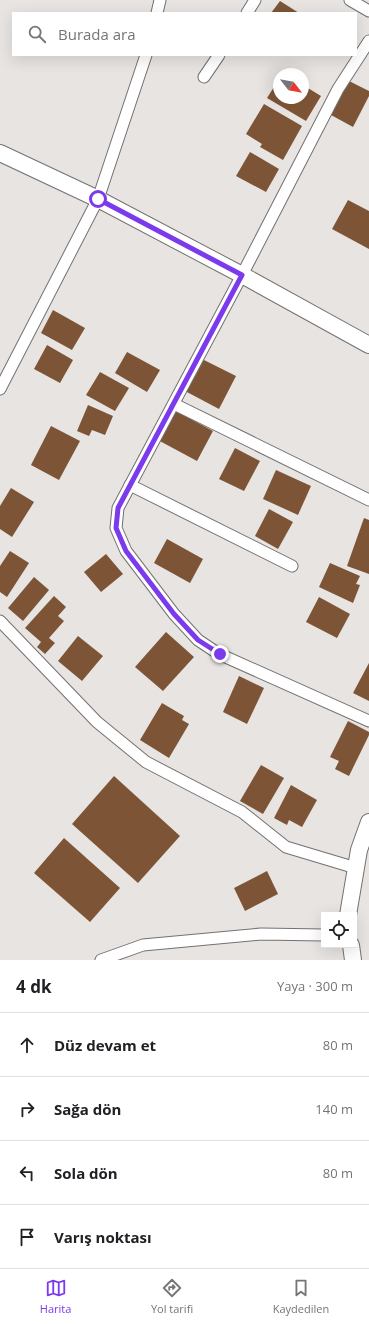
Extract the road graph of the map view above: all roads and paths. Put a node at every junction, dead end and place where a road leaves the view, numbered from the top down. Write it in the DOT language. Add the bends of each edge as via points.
graph roads {
  1 [pos="160,0"];
  2 [pos="255,0"];
  3 [pos="350,0"];
  4 [pos="369,11"];
  5 [pos="157,12"];
  6 [pos="248,12"];
  7 [pos="369,41"];
  8 [pos="146,56"];
  9 [pos="218,56"];
  10 [pos="204,77"];
  11 [pos="0,153"];
  12 [pos="98,199"];
  13 [pos="242,275"];
  14 [pos="369,345"];
  15 [pos="0,389"];
  16 [pos="174,404"];
  17 [pos="130,485"];
  18 [pos="369,500"];
  19 [pos="292,566"];
  20 [pos="0,622"];
  21 [pos="369,721"];
  22 [pos="369,822"];
  23 [pos="356,868"];
  24 [pos="349,912"];
  25 [pos="321,935"];
  26 [pos="351,948"];
  27 [pos="101,960"];
  28 [pos="353,960"];
  1 -- 5 [label="street"];
  2 -- 6 [label="street"];
  3 -- 4 [label="street"];
  7 -- 13 [label="street" via="338,89"];
  8 -- 12 [label="street"];
  9 -- 10 [label="street"];
  11 -- 12 [label="street"];
  12 -- 13 [label="street"];
  12 -- 15 [label="street"];
  13 -- 14 [label="street"];
  13 -- 16 [label="street"];
  16 -- 17 [label="street"];
  16 -- 18 [label="street"];
  17 -- 19 [label="street"];
  17 -- 21 [label="street" via="118,508 116,528 126,551 174,614 198,640 220,654"];
  20 -- 23 [label="street" via="97,722 146,762 242,812 286,847"];
  22 -- 23 [label="street"];
  23 -- 24 [label="street"];
  25 -- 27 [label="street" via="261,934 143,945"];
  26 -- 28 [label="street"];
}
